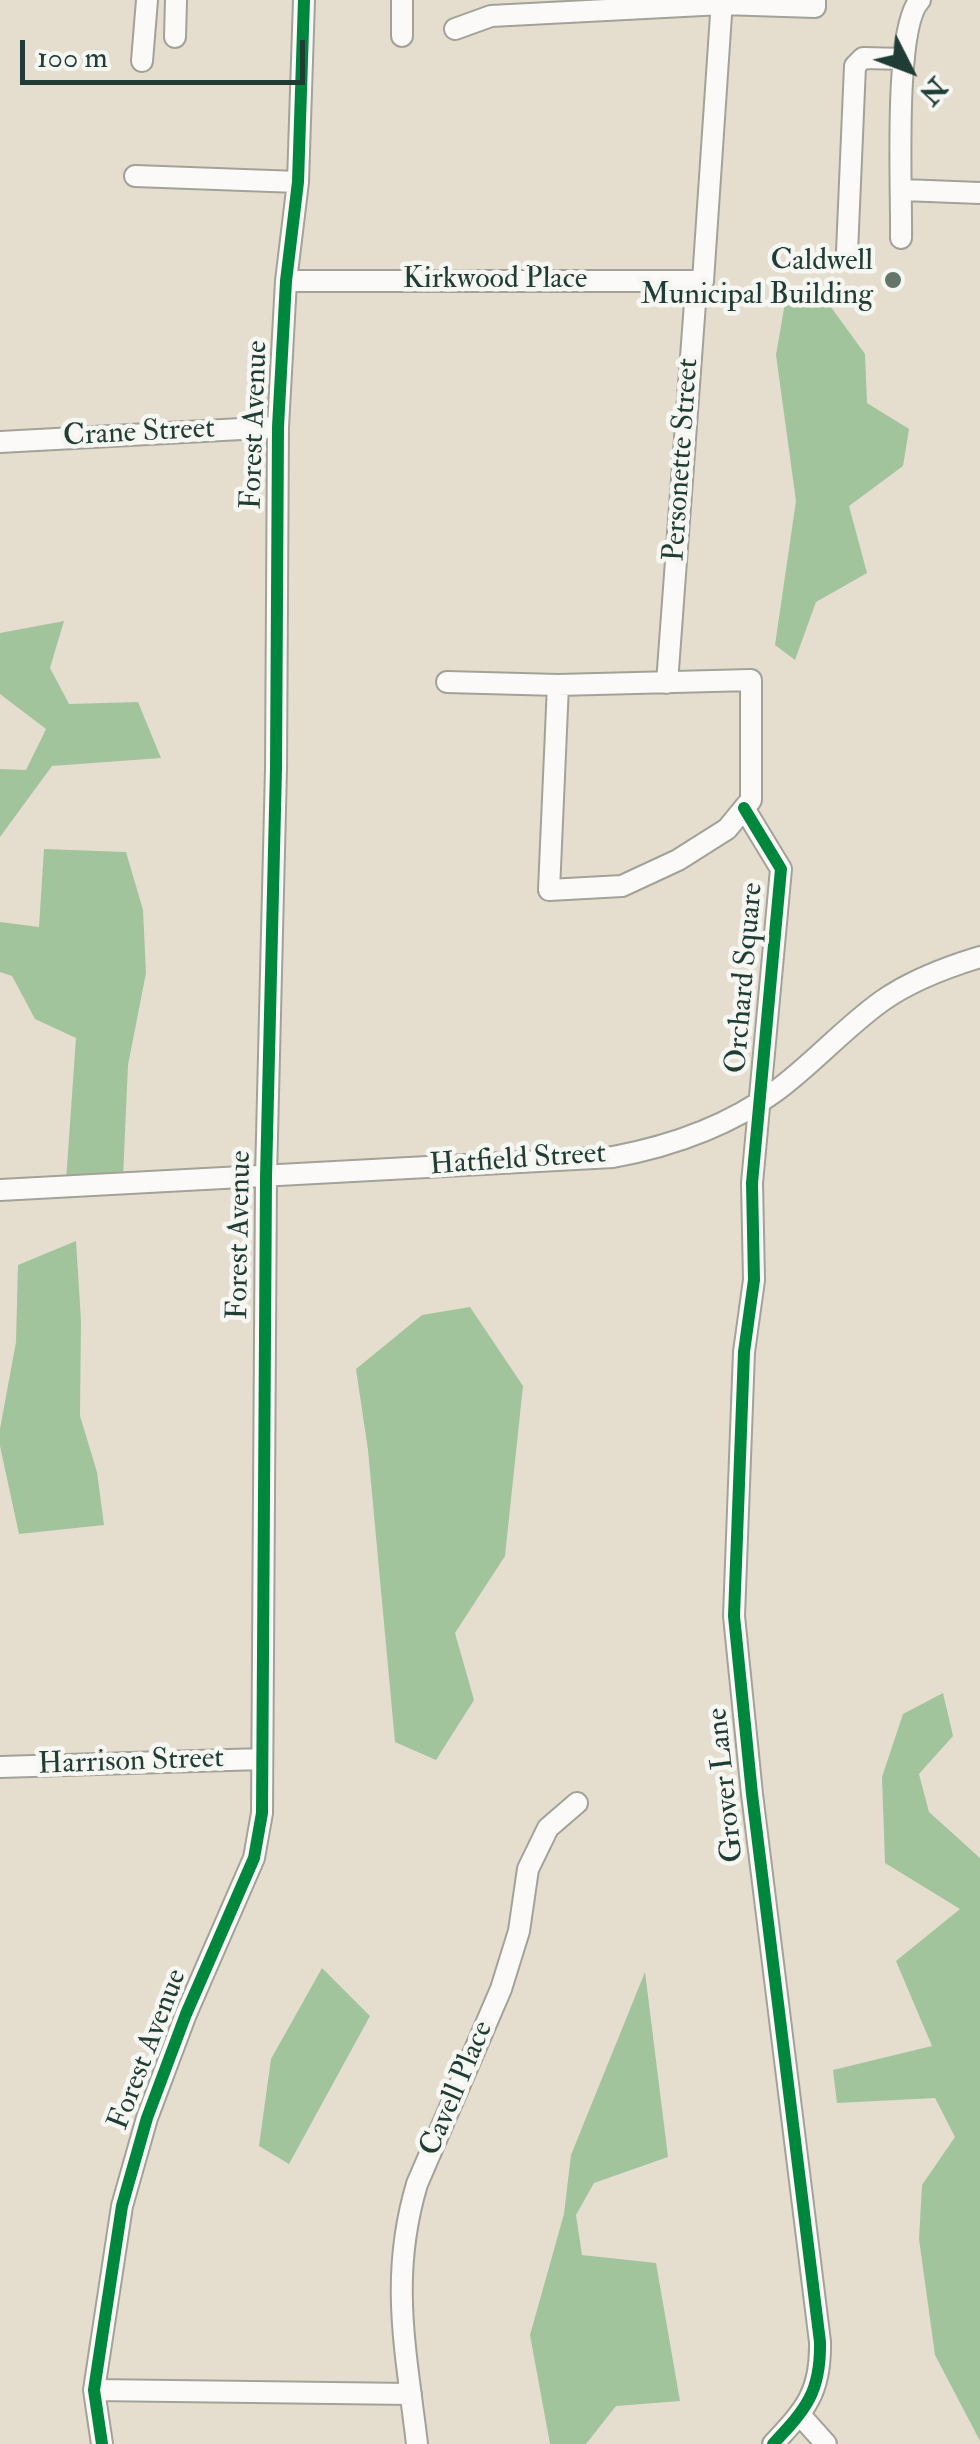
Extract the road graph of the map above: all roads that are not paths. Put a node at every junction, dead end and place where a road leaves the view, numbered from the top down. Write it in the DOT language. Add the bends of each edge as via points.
graph roads {
  1 [pos="147,0"];
  2 [pos="176,0"];
  3 [pos="304,0"];
  4 [pos="402,0"];
  5 [pos="815,0"];
  6 [pos="920,0"];
  7 [pos="722,2"];
  8 [pos="455,28"];
  9 [pos="402,36"];
  10 [pos="175,37"];
  11 [pos="904,59"];
  12 [pos="142,61"];
  13 [pos="135,176"];
  14 [pos="298,182"];
  15 [pos="902,190"];
  16 [pos="980,193"];
  17 [pos="901,238"];
  18 [pos="847,252"];
  19 [pos="286,281"];
  20 [pos="703,281"];
  21 [pos="278,426"];
  22 [pos="0,442"];
  23 [pos="447,682"];
  24 [pos="667,683"];
  25 [pos="558,686"];
  26 [pos="744,808"];
  27 [pos="980,957"];
  28 [pos="759,1102"];
  29 [pos="266,1177"];
  30 [pos="0,1190"];
  31 [pos="262,1759"];
  32 [pos="0,1766"];
  33 [pos="577,1803"];
  34 [pos="94,2390"];
  35 [pos="411,2394"];
  36 [pos="800,2415"];
  37 [pos="102,2444"];
  38 [pos="417,2444"];
  39 [pos="773,2444"];
  40 [pos="826,2444"];
  1 -- 12 [label="street"];
  2 -- 10 [label="street"];
  3 -- 14 [label="street, Forest Avenue"];
  4 -- 9 [label="street"];
  5 -- 7 [label="street" via="815,6"];
  6 -- 11 [label="street" via="909,16"];
  7 -- 8 [label="street" via="491,16"];
  7 -- 20 [label="street, Personette Street"];
  11 -- 15 [label="street"];
  11 -- 18 [label="street" via="863,58 856,66"];
  13 -- 14 [label="street"];
  14 -- 19 [label="street, Forest Avenue"];
  15 -- 16 [label="street"];
  15 -- 17 [label="street"];
  19 -- 20 [label="street, Kirkwood Place"];
  19 -- 21 [label="street, Forest Avenue"];
  20 -- 24 [label="street, Personette Street" via="695,303"];
  21 -- 22 [label="street, Crane Street"];
  21 -- 29 [label="street, Forest Avenue"];
  23 -- 25 [label="street"];
  24 -- 25 [label="street"];
  24 -- 26 [label="street" via="751,680 751,800"];
  25 -- 26 [label="street" via="549,890 622,886 727,829"];
  26 -- 28 [label="street, Orchard Square" via="781,869"];
  27 -- 28 [label="street, Hatfield Street" via="884,1000"];
  28 -- 29 [label="street, Hatfield Street" via="674,1143 612,1156"];
  28 -- 36 [label="street, Grover Lane" via="734,1616 820,2342 820,2371"];
  29 -- 30 [label="street, Hatfield Street"];
  29 -- 31 [label="street, Forest Avenue"];
  31 -- 32 [label="street, Harrison Street"];
  31 -- 34 [label="street, Forest Avenue" via="254,1858 186,2014 122,2206"];
  33 -- 35 [label="street, Cavell Place" via="548,1828 528,1868 511,1960 408,2212 399,2282"];
  34 -- 35 [label="street"];
  34 -- 37 [label="street, Forest Avenue"];
  35 -- 38 [label="street, Cavell Place"];
  36 -- 39 [label="street, Grover Lane"];
  36 -- 40 [label="street"];
}
